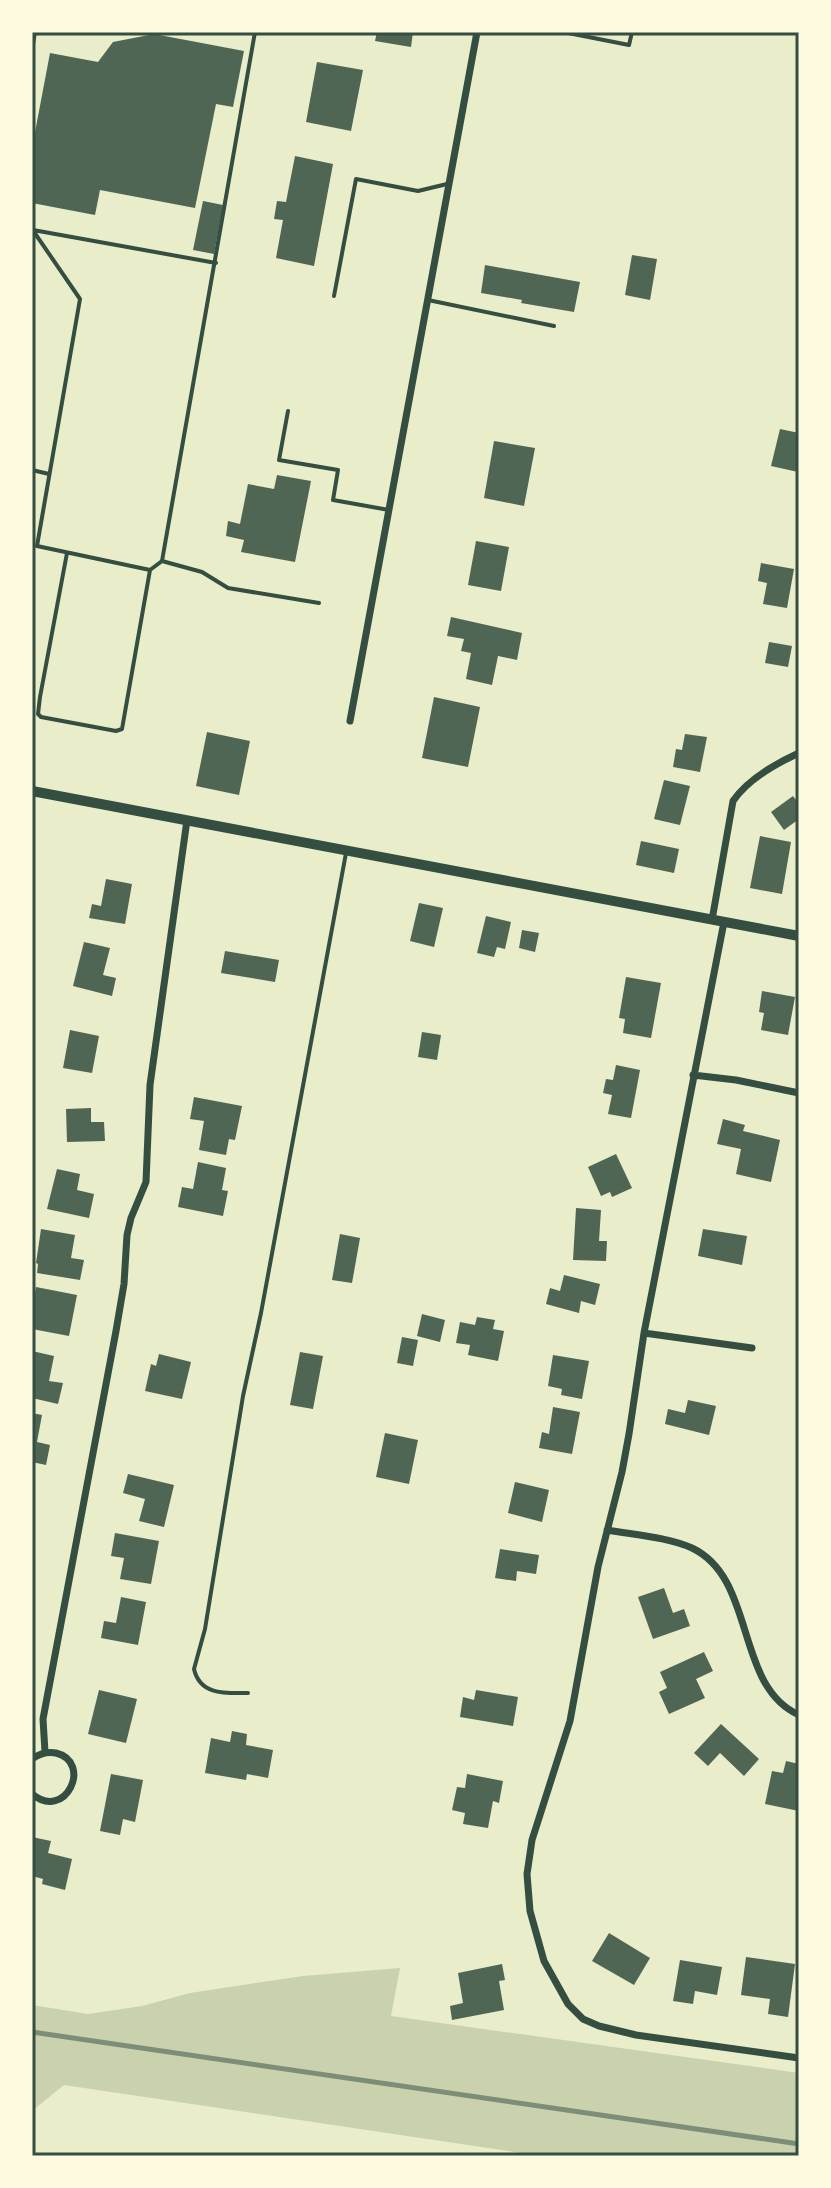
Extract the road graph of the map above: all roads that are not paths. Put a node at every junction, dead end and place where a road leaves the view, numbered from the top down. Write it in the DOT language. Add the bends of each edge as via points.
graph roads {
  1 [pos="35,32"];
  2 [pos="255,32"];
  3 [pos="477,32"];
  4 [pos="563,32"];
  5 [pos="632,32"];
  6 [pos="32,51"];
  7 [pos="449,183"];
  8 [pos="32,229"];
  9 [pos="216,263"];
  10 [pos="334,296"];
  11 [pos="428,300"];
  12 [pos="554,326"];
  13 [pos="288,411"];
  14 [pos="32,470"];
  15 [pos="49,474"];
  16 [pos="389,510"];
  17 [pos="67,553"];
  18 [pos="162,561"];
  19 [pos="150,570"];
  20 [pos="319,603"];
  21 [pos="350,721"];
  22 [pos="799,753"];
  23 [pos="32,791"];
  24 [pos="187,820"];
  25 [pos="347,850"];
  26 [pos="718,921"];
  27 [pos="799,936"];
  28 [pos="693,1075"];
  29 [pos="799,1093"];
  30 [pos="644,1333"];
  31 [pos="752,1348"];
  32 [pos="607,1530"];
  33 [pos="248,1693"];
  34 [pos="799,1715"];
  35 [pos="45,1752"];
  36 [pos="32,1759"];
  37 [pos="32,1794"];
  38 [pos="799,2058"];
  1 -- 6 [label="lane"];
  2 -- 9 [label="lane"];
  3 -- 7 [label="street"];
  4 -- 5 [label="lane" via="629,45"];
  7 -- 10 [label="lane" via="418,191 356,179"];
  7 -- 11 [label="street"];
  8 -- 9 [label="lane"];
  8 -- 15 [label="lane" via="80,299"];
  9 -- 18 [label="lane"];
  11 -- 12 [label="lane"];
  11 -- 16 [label="street"];
  13 -- 16 [label="lane" via="279,460 338,470 333,500"];
  14 -- 15 [label="lane"];
  15 -- 17 [label="lane" via="37,546"];
  16 -- 21 [label="street"];
  17 -- 19 [label="lane"];
  17 -- 19 [label="lane" via="40,697 41,717 122,729"];
  18 -- 19 [label="lane"];
  18 -- 20 [label="lane" via="202,572 228,588"];
  22 -- 26 [label="street" via="760,775 733,801"];
  23 -- 24 [label="main road"];
  24 -- 25 [label="main road"];
  24 -- 35 [label="street" via="150,1085 146,1182 127,1235 116,1331 43,1719"];
  25 -- 26 [label="main road"];
  25 -- 33 [label="lane" via="194,1669 207,1689"];
  26 -- 27 [label="main road"];
  26 -- 28 [label="street"];
  28 -- 29 [label="street"];
  28 -- 30 [label="street"];
  30 -- 31 [label="street"];
  30 -- 32 [label="street"];
  32 -- 34 [label="street" via="673,1542 712,1560 774,1697"];
  32 -- 38 [label="street" via="570,1721 532,1840 527,1874 530,1911 544,1961 568,2004 599,2026"];
  35 -- 36 [label="street"];
  35 -- 37 [label="street" via="69,1761 72,1785 54,1801"];
}
